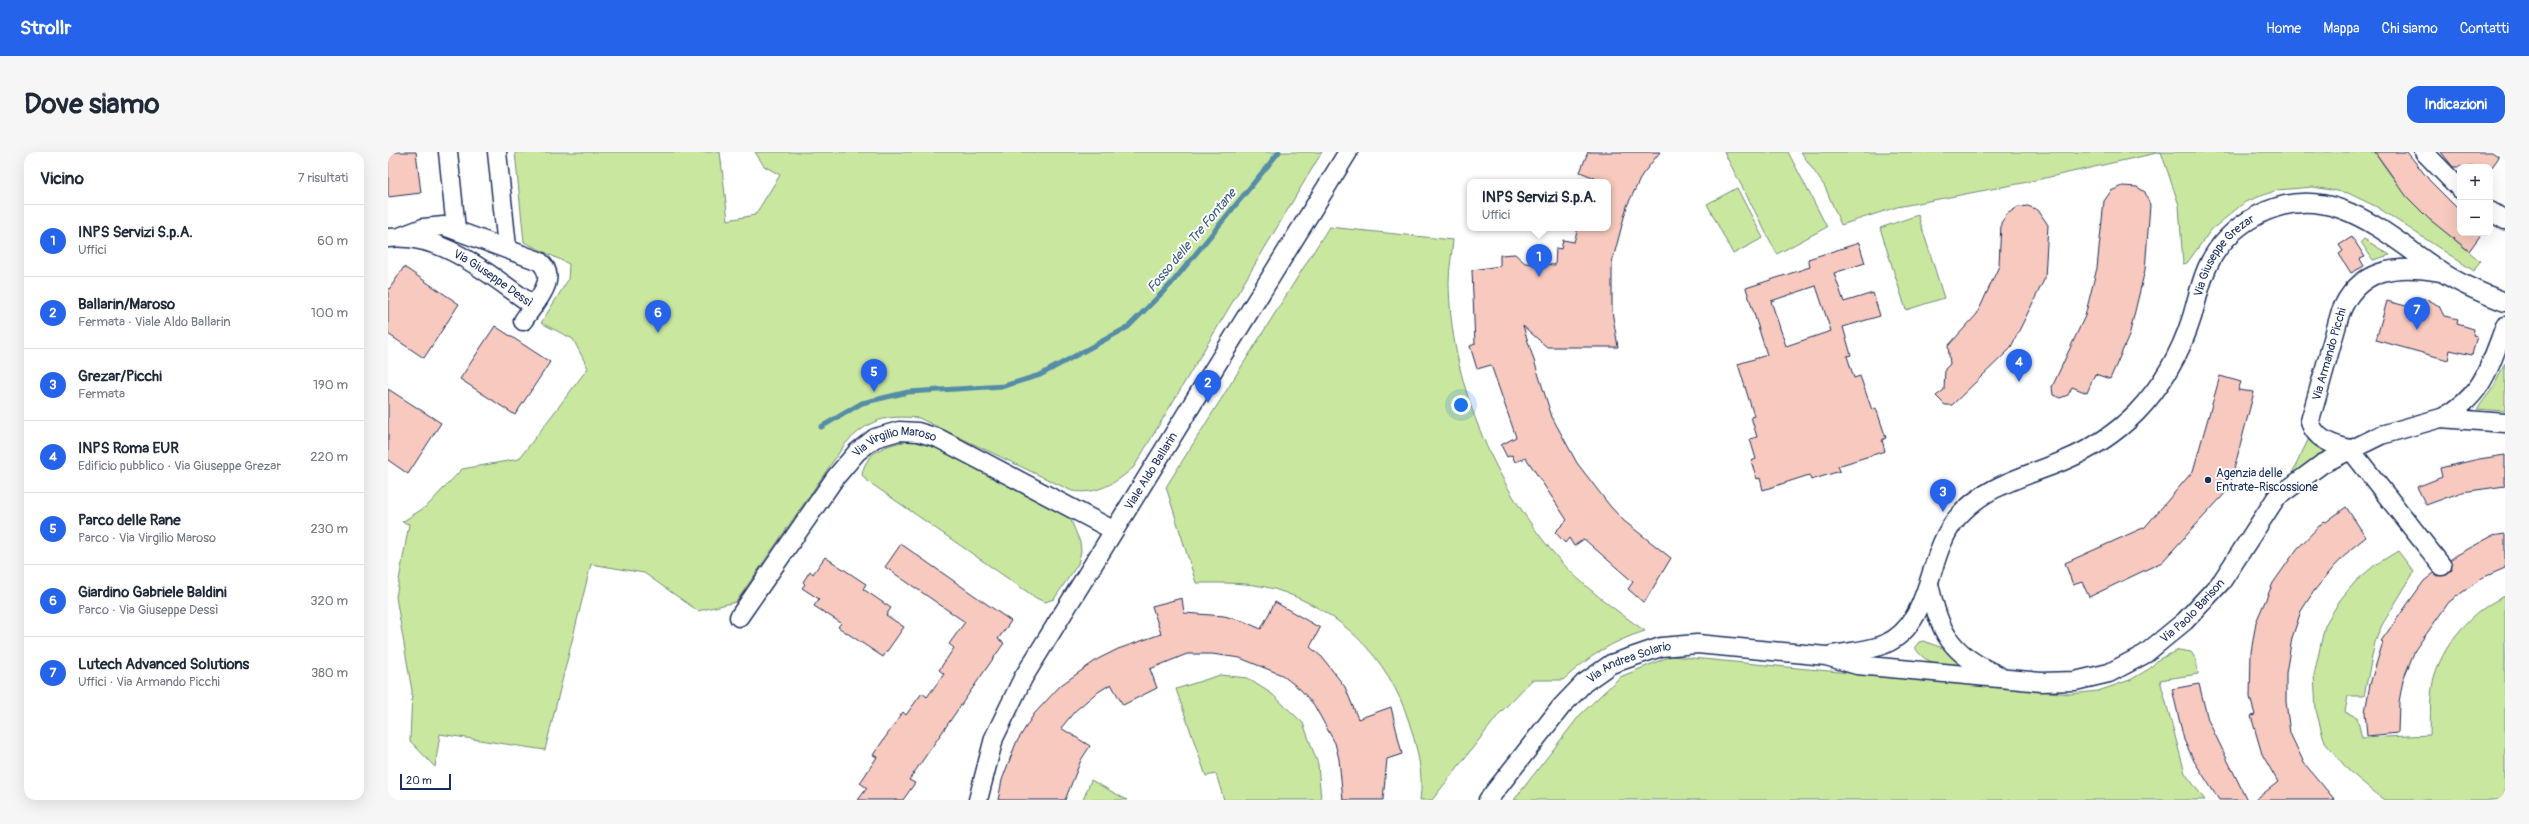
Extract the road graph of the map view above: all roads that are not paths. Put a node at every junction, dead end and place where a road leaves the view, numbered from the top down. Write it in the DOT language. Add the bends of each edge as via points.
graph roads {
  1 [pos="448,152"];
  2 [pos="497,152"];
  3 [pos="1348,152"];
  4 [pos="2424,152"];
  5 [pos="2457,186"];
  6 [pos="2493,213"];
  7 [pos="2505,220"];
  8 [pos="456,229"];
  9 [pos="395,237"];
  10 [pos="507,247"];
  11 [pos="2443,273"];
  12 [pos="2505,302"];
  13 [pos="533,305"];
  14 [pos="522,321"];
  15 [pos="2505,326"];
  16 [pos="2441,418"];
  17 [pos="2505,422"];
  18 [pos="2350,449"];
  19 [pos="1113,530"];
  20 [pos="2442,566"];
  21 [pos="1929,584"];
  22 [pos="739,617"];
  23 [pos="1826,656"];
  24 [pos="2010,679"];
  25 [pos="978,800"];
  26 [pos="1488,800"];
  1 -- 8 [label="street"];
  2 -- 10 [label="street"];
  3 -- 19 [label="street, Viale Aldo Ballarin"];
  4 -- 5 [label="street"];
  6 -- 7 [label="street"];
  8 -- 9 [label="street, Via Giuseppe Dessì" via="432,225"];
  8 -- 10 [label="street, Via Giuseppe Dessì"];
  9 -- 13 [label="street, Via Giuseppe Dessì" via="421,238 445,247"];
  10 -- 13 [label="street, Via Giuseppe Dessì" via="534,258 548,271 549,282"];
  11 -- 12 [label="street, Via Giuseppe Grezar"];
  11 -- 18 [label="street, Via Armando Picchi" via="2418,268 2396,269 2374,275 2356,287 2347,298 2340,314 2310,421 2320,437 2329,443"];
  11 -- 21 [label="street, Via Giuseppe Grezar" via="2380,227 2346,210 2304,203 2286,205 2262,213 2232,233 2213,255 2178,353 2144,405 2118,429 2094,446 1980,497 1952,524 1935,557"];
  13 -- 14 [label="street"];
  15 -- 16 [label="street" via="2488,371 2478,389 2463,405"];
  16 -- 17 [label="street, Via Paolo Barison"];
  16 -- 18 [label="street, Via Paolo Barison" via="2381,435"];
  18 -- 20 [label="street"];
  18 -- 24 [label="street, Via Paolo Barison" via="2322,464 2276,498 2222,581 2177,628 2145,654 2120,669 2096,678 2061,682"];
  19 -- 22 [label="street, Via Virgilio Maroso" via="938,438 909,431 890,432 868,443 846,463"];
  19 -- 25 [label="street, Viale Aldo Ballarin" via="1043,644 1006,711 989,754"];
  21 -- 23 [label="street" via="1912,620 1891,641 1866,649"];
  21 -- 24 [label="street" via="1938,621 1948,639 1980,666"];
  23 -- 24 [label="street, Via Paolo Barison" via="1857,665"];
  23 -- 26 [label="street, Via Andrea Solario" via="1690,644 1661,647 1626,657 1602,669 1569,699"];
}
